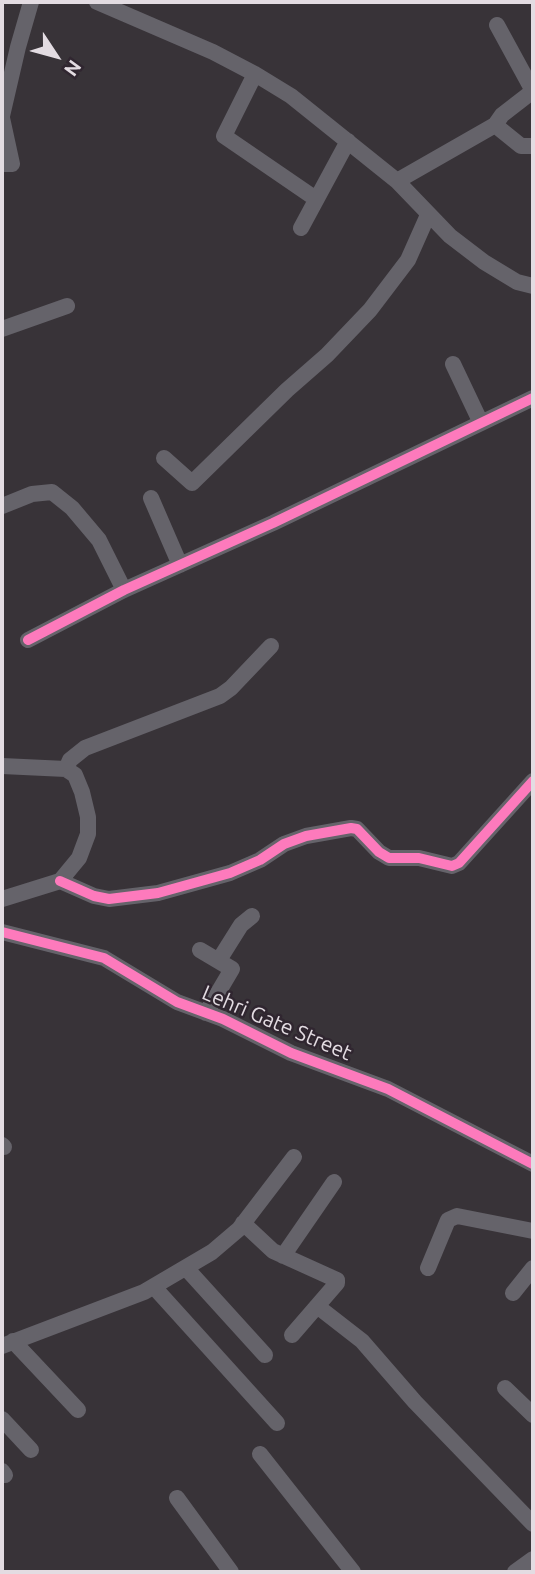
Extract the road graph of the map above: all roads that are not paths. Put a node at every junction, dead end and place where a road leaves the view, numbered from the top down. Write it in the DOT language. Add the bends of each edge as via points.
graph roads {
  1 [pos="31,2"];
  2 [pos="97,2"];
  3 [pos="497,25"];
  4 [pos="255,74"];
  5 [pos="2,117"];
  6 [pos="495,125"];
  7 [pos="348,141"];
  8 [pos="533,146"];
  9 [pos="2,164"];
  10 [pos="397,181"];
  11 [pos="316,200"];
  12 [pos="428,215"];
  13 [pos="301,228"];
  14 [pos="533,286"];
  15 [pos="66,306"];
  16 [pos="2,329"];
  17 [pos="453,365"];
  18 [pos="533,398"];
  19 [pos="481,423"];
  20 [pos="164,458"];
  21 [pos="151,498"];
  22 [pos="2,506"];
  23 [pos="180,565"];
  24 [pos="124,590"];
  25 [pos="28,640"];
  26 [pos="271,646"];
  27 [pos="2,766"];
  28 [pos="66,769"];
  29 [pos="533,782"];
  30 [pos="60,881"];
  31 [pos="2,899"];
  32 [pos="252,916"];
  33 [pos="2,932"];
  34 [pos="200,950"];
  35 [pos="219,960"];
  36 [pos="206,1013"];
  37 [pos="294,1157"];
  38 [pos="533,1164"];
  39 [pos="334,1182"];
  40 [pos="243,1223"];
  41 [pos="533,1231"];
  42 [pos="283,1256"];
  43 [pos="186,1268"];
  44 [pos="428,1268"];
  45 [pos="533,1268"];
  46 [pos="154,1287"];
  47 [pos="513,1293"];
  48 [pos="317,1306"];
  49 [pos="292,1335"];
  50 [pos="8,1344"];
  51 [pos="265,1355"];
  52 [pos="505,1388"];
  53 [pos="78,1410"];
  54 [pos="533,1415"];
  55 [pos="2,1419"];
  56 [pos="277,1423"];
  57 [pos="31,1450"];
  58 [pos="260,1454"];
  59 [pos="177,1498"];
  60 [pos="533,1524"];
  61 [pos="533,1559"];
  62 [pos="231,1572"];
  63 [pos="353,1572"];
  64 [pos="515,1572"];
  1 -- 5 [label="street"];
  2 -- 4 [label="street"];
  3 -- 6 [label="street" via="533,91"];
  4 -- 7 [label="street"];
  4 -- 11 [label="street" via="225,136"];
  5 -- 9 [label="street" via="12,163"];
  6 -- 8 [label="street" via="521,146"];
  6 -- 10 [label="street"];
  7 -- 10 [label="street"];
  7 -- 11 [label="street"];
  10 -- 12 [label="street"];
  11 -- 13 [label="street"];
  12 -- 14 [label="street" via="484,262"];
  12 -- 20 [label="street" via="408,260 370,310 192,483"];
  15 -- 16 [label="street"];
  17 -- 19 [label="street"];
  18 -- 19 [label="street"];
  19 -- 23 [label="street"];
  21 -- 23 [label="street"];
  22 -- 24 [label="street" via="52,492 99,540"];
  23 -- 24 [label="street"];
  24 -- 25 [label="street"];
  26 -- 28 [label="street" via="220,696 85,748"];
  27 -- 28 [label="street"];
  28 -- 30 [label="street" via="75,775 82,792 88,834 79,858"];
  29 -- 30 [label="street" via="452,866 419,858 389,858 351,828 306,836 230,873 158,893 109,898"];
  30 -- 31 [label="street"];
  32 -- 35 [label="street"];
  33 -- 36 [label="street, Lehri Gate Street" via="104,958 177,1002"];
  34 -- 35 [label="street"];
  35 -- 36 [label="street" via="232,969"];
  36 -- 38 [label="street, Lehri Gate Street" via="291,1054 388,1089"];
  37 -- 40 [label="street"];
  39 -- 42 [label="street"];
  40 -- 42 [label="street"];
  40 -- 43 [label="street" via="212,1252"];
  41 -- 44 [label="street" via="457,1216 448,1220"];
  42 -- 48 [label="street" via="337,1280"];
  43 -- 46 [label="street"];
  43 -- 51 [label="street"];
  45 -- 47 [label="street"];
  46 -- 50 [label="street"];
  46 -- 56 [label="street"];
  48 -- 49 [label="street"];
  48 -- 60 [label="street" via="362,1341"];
  50 -- 53 [label="street"];
  52 -- 54 [label="street"];
  55 -- 57 [label="street"];
  58 -- 63 [label="street"];
  59 -- 62 [label="street"];
  61 -- 64 [label="street"];
}
